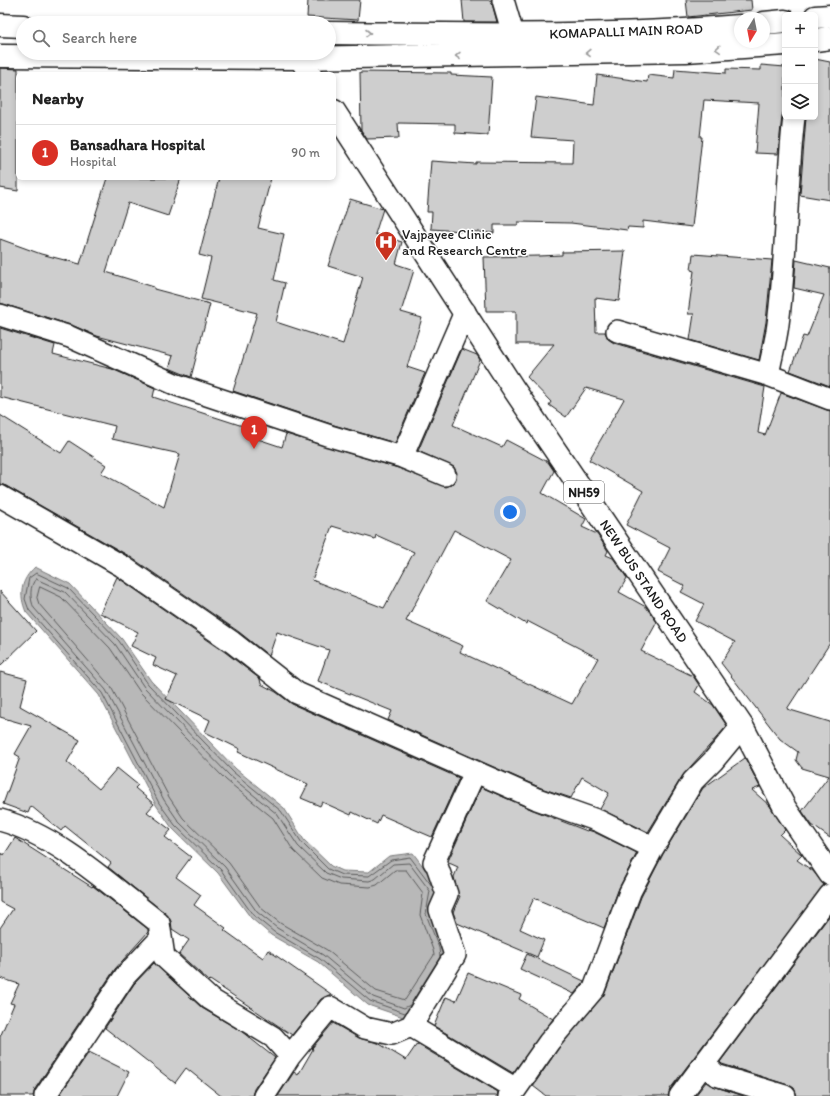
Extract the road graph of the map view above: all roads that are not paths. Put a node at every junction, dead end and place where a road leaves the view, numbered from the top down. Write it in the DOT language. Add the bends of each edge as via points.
graph roads {
  1 [pos="503,0"];
  2 [pos="830,16"];
  3 [pos="818,17"];
  4 [pos="782,21"];
  5 [pos="770,23"];
  6 [pos="0,25"];
  7 [pos="16,26"];
  8 [pos="734,26"];
  9 [pos="336,33"];
  10 [pos="512,34"];
  11 [pos="830,38"];
  12 [pos="818,40"];
  13 [pos="782,44"];
  14 [pos="519,55"];
  15 [pos="0,56"];
  16 [pos="16,56"];
  17 [pos="203,60"];
  18 [pos="304,62"];
  19 [pos="336,114"];
  20 [pos="794,120"];
  21 [pos="465,312"];
  22 [pos="0,315"];
  23 [pos="617,331"];
  24 [pos="768,375"];
  25 [pos="830,400"];
  26 [pos="402,457"];
  27 [pos="445,475"];
  28 [pos="0,496"];
  29 [pos="742,726"];
  30 [pos="475,772"];
  31 [pos="0,820"];
  32 [pos="653,848"];
  33 [pos="830,874"];
  34 [pos="830,895"];
  35 [pos="161,938"];
  36 [pos="411,1026"];
  37 [pos="290,1056"];
  38 [pos="705,1064"];
  39 [pos="512,1092"];
  40 [pos="45,1096"];
  41 [pos="264,1096"];
  42 [pos="680,1096"];
  43 [pos="785,1096"];
  1 -- 10 [label="street"];
  2 -- 3 [label="main road"];
  4 -- 5 [label="main road"];
  6 -- 7 [label="main road"];
  8 -- 10 [label="main road, KOMAPALLI MAIN ROAD"];
  9 -- 10 [label="main road, KOMAPALLI MAIN ROAD, one-way"];
  10 -- 14 [label="street"];
  11 -- 12 [label="main road"];
  13 -- 14 [label="main road, one-way" via="686,51"];
  14 -- 18 [label="main road, one-way"];
  15 -- 16 [label="main road"];
  17 -- 18 [label="main road"];
  19 -- 21 [label="main road, NEW BUS STAND ROAD / NH59"];
  20 -- 24 [label="street" via="778,325"];
  21 -- 26 [label="street"];
  21 -- 29 [label="main road, NEW BUS STAND ROAD / NH59" via="513,388"];
  22 -- 26 [label="street" via="70,337 177,385"];
  23 -- 24 [label="street"];
  24 -- 25 [label="street"];
  26 -- 27 [label="street"];
  28 -- 30 [label="street" via="122,566 232,642 297,693"];
  29 -- 32 [label="street" via="693,781"];
  29 -- 33 [label="main road, NEW BUS STAND ROAD / NH59" via="785,808"];
  30 -- 32 [label="street" via="537,799 599,821"];
  30 -- 36 [label="street" via="434,862 447,894 440,910 455,955"];
  31 -- 35 [label="street" via="22,826 68,853 159,924"];
  32 -- 39 [label="street" via="630,892 594,988"];
  34 -- 38 [label="street"];
  35 -- 37 [label="street" via="164,957 210,999 273,1037"];
  35 -- 40 [label="street" via="125,976"];
  36 -- 37 [label="street" via="392,1034 365,1028 330,1007"];
  36 -- 39 [label="street"];
  37 -- 41 [label="street"];
  38 -- 42 [label="street"];
  38 -- 43 [label="street" via="716,1075"];
}
